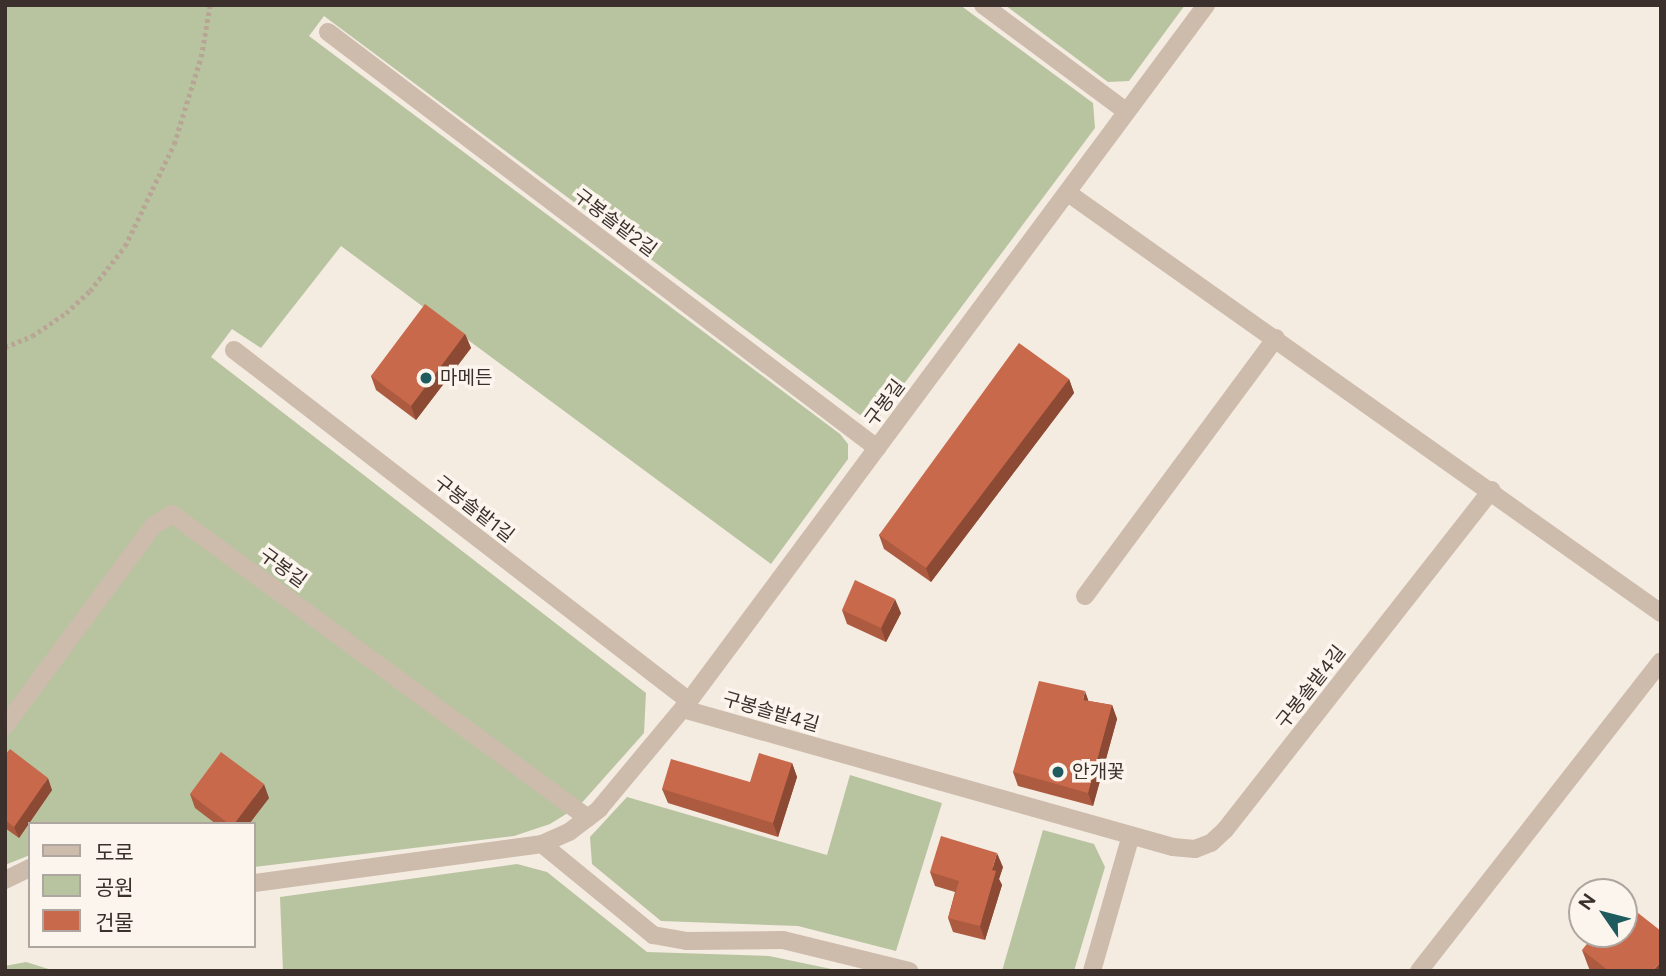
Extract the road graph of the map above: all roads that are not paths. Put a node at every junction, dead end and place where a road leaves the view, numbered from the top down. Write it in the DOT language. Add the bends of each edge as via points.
graph roads {
  1 [pos="983,5"];
  2 [pos="1206,5"];
  3 [pos="328,32"];
  4 [pos="1127,112"];
  5 [pos="1068,192"];
  6 [pos="1276,338"];
  7 [pos="234,350"];
  8 [pos="877,448"];
  9 [pos="1492,490"];
  10 [pos="1085,596"];
  11 [pos="1661,613"];
  12 [pos="1661,661"];
  13 [pos="686,705"];
  14 [pos="5,726"];
  15 [pos="588,818"];
  16 [pos="1131,835"];
  17 [pos="542,844"];
  18 [pos="28,869"];
  19 [pos="5,880"];
  20 [pos="256,883"];
  21 [pos="909,971"];
  22 [pos="1092,971"];
  23 [pos="1419,971"];
  1 -- 4 [label="street"];
  2 -- 4 [label="street, 구봉길"];
  3 -- 8 [label="street, 구봉솔밭2길"];
  4 -- 5 [label="street, 구봉길"];
  5 -- 6 [label="street"];
  5 -- 8 [label="street, 구봉길"];
  6 -- 9 [label="street"];
  6 -- 10 [label="street"];
  7 -- 13 [label="street, 구봉솔밭1길"];
  8 -- 13 [label="street, 구봉길"];
  9 -- 11 [label="street"];
  9 -- 16 [label="street, 구봉솔밭4길" via="1218,837 1195,849"];
  12 -- 23 [label="street"];
  13 -- 15 [label="street, 구봉길" via="628,778"];
  13 -- 16 [label="street, 구봉솔밭4길"];
  14 -- 15 [label="street, 구봉길" via="153,526 172,514"];
  15 -- 17 [label="street, 구봉길"];
  16 -- 22 [label="street"];
  17 -- 20 [label="street, 구봉길"];
  17 -- 21 [label="street" via="653,935 687,941 783,940"];
  18 -- 19 [label="street"];
}
